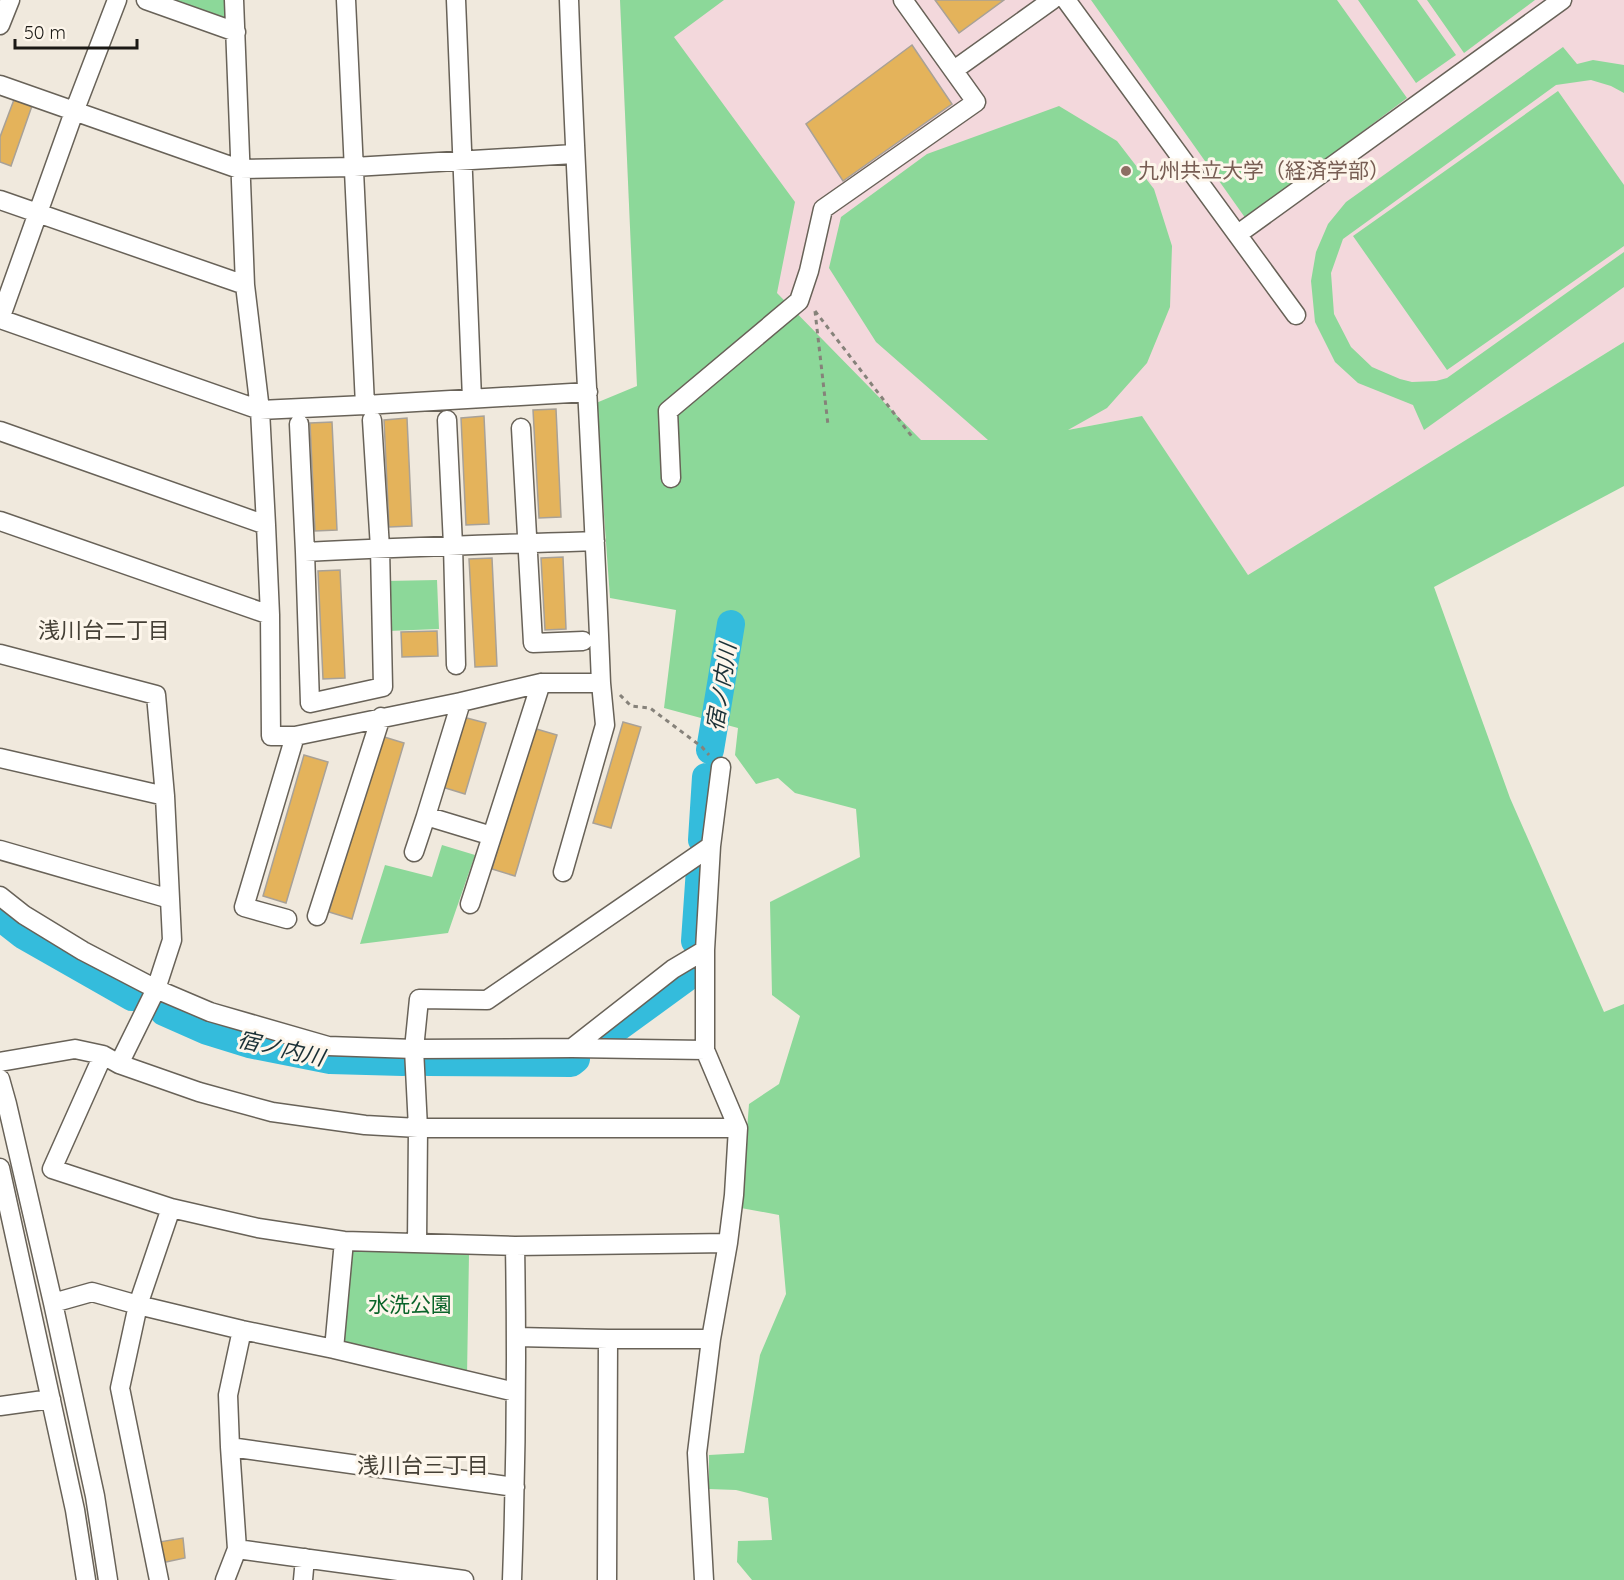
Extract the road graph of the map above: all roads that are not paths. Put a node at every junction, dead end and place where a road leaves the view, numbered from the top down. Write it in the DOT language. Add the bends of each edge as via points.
graph roads {
  1 [pos="10,0"];
  2 [pos="117,0"];
  3 [pos="146,0"];
  4 [pos="234,0"];
  5 [pos="346,0"];
  6 [pos="456,0"];
  7 [pos="569,0"];
  8 [pos="903,0"];
  9 [pos="1052,0"];
  10 [pos="1066,0"];
  11 [pos="1562,0"];
  12 [pos="0,25"];
  13 [pos="236,32"];
  14 [pos="954,70"];
  15 [pos="0,85"];
  16 [pos="74,111"];
  17 [pos="574,154"];
  18 [pos="463,162"];
  19 [pos="354,167"];
  20 [pos="239,169"];
  21 [pos="0,200"];
  22 [pos="38,212"];
  23 [pos="1238,234"];
  24 [pos="245,285"];
  25 [pos="1296,315"];
  26 [pos="0,319"];
  27 [pos="588,392"];
  28 [pos="472,399"];
  29 [pos="260,410"];
  30 [pos="369,413"];
  31 [pos="447,420"];
  32 [pos="299,424"];
  33 [pos="521,428"];
  34 [pos="0,431"];
  35 [pos="671,478"];
  36 [pos="0,521"];
  37 [pos="266,525"];
  38 [pos="595,541"];
  39 [pos="526,543"];
  40 [pos="453,545"];
  41 [pos="380,548"];
  42 [pos="306,552"];
  43 [pos="270,615"];
  44 [pos="582,641"];
  45 [pos="0,654"];
  46 [pos="456,665"];
  47 [pos="541,683"];
  48 [pos="601,683"];
  49 [pos="461,702"];
  50 [pos="381,717"];
  51 [pos="295,736"];
  52 [pos="0,758"];
  53 [pos="721,767"];
  54 [pos="165,796"];
  55 [pos="426,816"];
  56 [pos="492,836"];
  57 [pos="711,846"];
  58 [pos="0,850"];
  59 [pos="414,852"];
  60 [pos="563,872"];
  61 [pos="0,896"];
  62 [pos="170,899"];
  63 [pos="470,904"];
  64 [pos="317,916"];
  65 [pos="287,919"];
  66 [pos="705,950"];
  67 [pos="156,989"];
  68 [pos="572,1048"];
  69 [pos="414,1049"];
  70 [pos="705,1050"];
  71 [pos="102,1055"];
  72 [pos="0,1062"];
  73 [pos="119,1064"];
  74 [pos="0,1080"];
  75 [pos="418,1128"];
  76 [pos="738,1128"];
  77 [pos="0,1168"];
  78 [pos="171,1208"];
  79 [pos="344,1241"];
  80 [pos="728,1243"];
  81 [pos="417,1244"];
  82 [pos="515,1246"];
  83 [pos="53,1303"];
  84 [pos="138,1305"];
  85 [pos="242,1330"];
  86 [pos="517,1337"];
  87 [pos="608,1339"];
  88 [pos="711,1339"];
  89 [pos="334,1349"];
  90 [pos="515,1392"];
  91 [pos="51,1399"];
  92 [pos="0,1406"];
  93 [pos="230,1447"];
  94 [pos="515,1487"];
  95 [pos="237,1549"];
  96 [pos="305,1558"];
  97 [pos="86,1580"];
  98 [pos="108,1580"];
  99 [pos="159,1580"];
  100 [pos="225,1580"];
  101 [pos="303,1580"];
  102 [pos="464,1580"];
  103 [pos="512,1580"];
  104 [pos="607,1580"];
  105 [pos="704,1580"];
  1 -- 12 [label="street"];
  2 -- 16 [label="street"];
  3 -- 13 [label="street"];
  4 -- 13 [label="street"];
  5 -- 19 [label="street"];
  6 -- 18 [label="street"];
  7 -- 17 [label="street"];
  8 -- 14 [label="street"];
  9 -- 14 [label="street"];
  10 -- 23 [label="street"];
  11 -- 23 [label="street"];
  13 -- 20 [label="street"];
  14 -- 35 [label="street" via="976,102 823,209 799,301 668,411"];
  15 -- 16 [label="street"];
  16 -- 20 [label="street"];
  16 -- 22 [label="street"];
  17 -- 18 [label="street"];
  17 -- 27 [label="street"];
  18 -- 19 [label="street"];
  18 -- 28 [label="street"];
  19 -- 20 [label="street"];
  19 -- 30 [label="street"];
  20 -- 24 [label="street"];
  21 -- 22 [label="street"];
  22 -- 24 [label="street"];
  22 -- 26 [label="street"];
  23 -- 25 [label="street"];
  24 -- 29 [label="street"];
  26 -- 29 [label="street"];
  27 -- 28 [label="street"];
  27 -- 38 [label="street"];
  28 -- 30 [label="street"];
  29 -- 30 [label="street"];
  29 -- 37 [label="street"];
  30 -- 41 [label="street"];
  31 -- 40 [label="street"];
  32 -- 42 [label="street"];
  33 -- 39 [label="street"];
  34 -- 37 [label="street"];
  36 -- 43 [label="street"];
  37 -- 43 [label="street"];
  38 -- 39 [label="street"];
  38 -- 48 [label="street"];
  39 -- 40 [label="street"];
  39 -- 44 [label="street" via="533,644"];
  40 -- 41 [label="street"];
  40 -- 46 [label="street"];
  41 -- 42 [label="street"];
  41 -- 42 [label="street" via="384,687 310,703"];
  43 -- 51 [label="street" via="271,736"];
  45 -- 54 [label="street" via="156,695"];
  47 -- 48 [label="street"];
  47 -- 49 [label="street"];
  47 -- 56 [label="street"];
  48 -- 60 [label="street" via="605,725"];
  49 -- 50 [label="street"];
  49 -- 55 [label="street"];
  50 -- 51 [label="street"];
  50 -- 64 [label="street"];
  51 -- 65 [label="street" via="244,907"];
  52 -- 54 [label="street"];
  53 -- 57 [label="street"];
  54 -- 62 [label="street"];
  55 -- 56 [label="street"];
  55 -- 59 [label="street"];
  56 -- 63 [label="street"];
  57 -- 66 [label="street"];
  57 -- 69 [label="street" via="487,1000 419,999"];
  58 -- 62 [label="street"];
  61 -- 67 [label="street" via="83,951"];
  62 -- 67 [label="street" via="172,940"];
  66 -- 68 [label="street" via="673,969"];
  66 -- 70 [label="street"];
  67 -- 69 [label="street" via="210,1012 328,1046"];
  67 -- 73 [label="street"];
  68 -- 69 [label="street"];
  68 -- 70 [label="street"];
  69 -- 75 [label="street"];
  70 -- 76 [label="street"];
  71 -- 72 [label="street" via="75,1049"];
  71 -- 73 [label="street"];
  71 -- 78 [label="street" via="52,1169"];
  73 -- 75 [label="street" via="272,1112"];
  74 -- 83 [label="street"];
  75 -- 76 [label="street"];
  75 -- 81 [label="street"];
  76 -- 80 [label="street"];
  77 -- 91 [label="street"];
  78 -- 79 [label="street" via="258,1228"];
  78 -- 84 [label="street"];
  79 -- 81 [label="street"];
  79 -- 89 [label="street"];
  80 -- 82 [label="street"];
  80 -- 88 [label="street"];
  81 -- 82 [label="street"];
  82 -- 86 [label="street"];
  83 -- 84 [label="street" via="92,1292"];
  83 -- 98 [label="street" via="95,1496"];
  84 -- 85 [label="street"];
  84 -- 99 [label="street" via="120,1388"];
  85 -- 89 [label="street"];
  85 -- 93 [label="street" via="228,1395"];
  86 -- 87 [label="street"];
  86 -- 90 [label="street"];
  87 -- 88 [label="street"];
  87 -- 104 [label="street"];
  88 -- 105 [label="street" via="697,1453"];
  89 -- 90 [label="street"];
  90 -- 94 [label="street"];
  91 -- 92 [label="street"];
  91 -- 97 [label="street"];
  93 -- 94 [label="street"];
  93 -- 95 [label="street"];
  94 -- 103 [label="street"];
  95 -- 96 [label="street"];
  95 -- 100 [label="street"];
  96 -- 101 [label="street"];
  96 -- 102 [label="street"];
}
